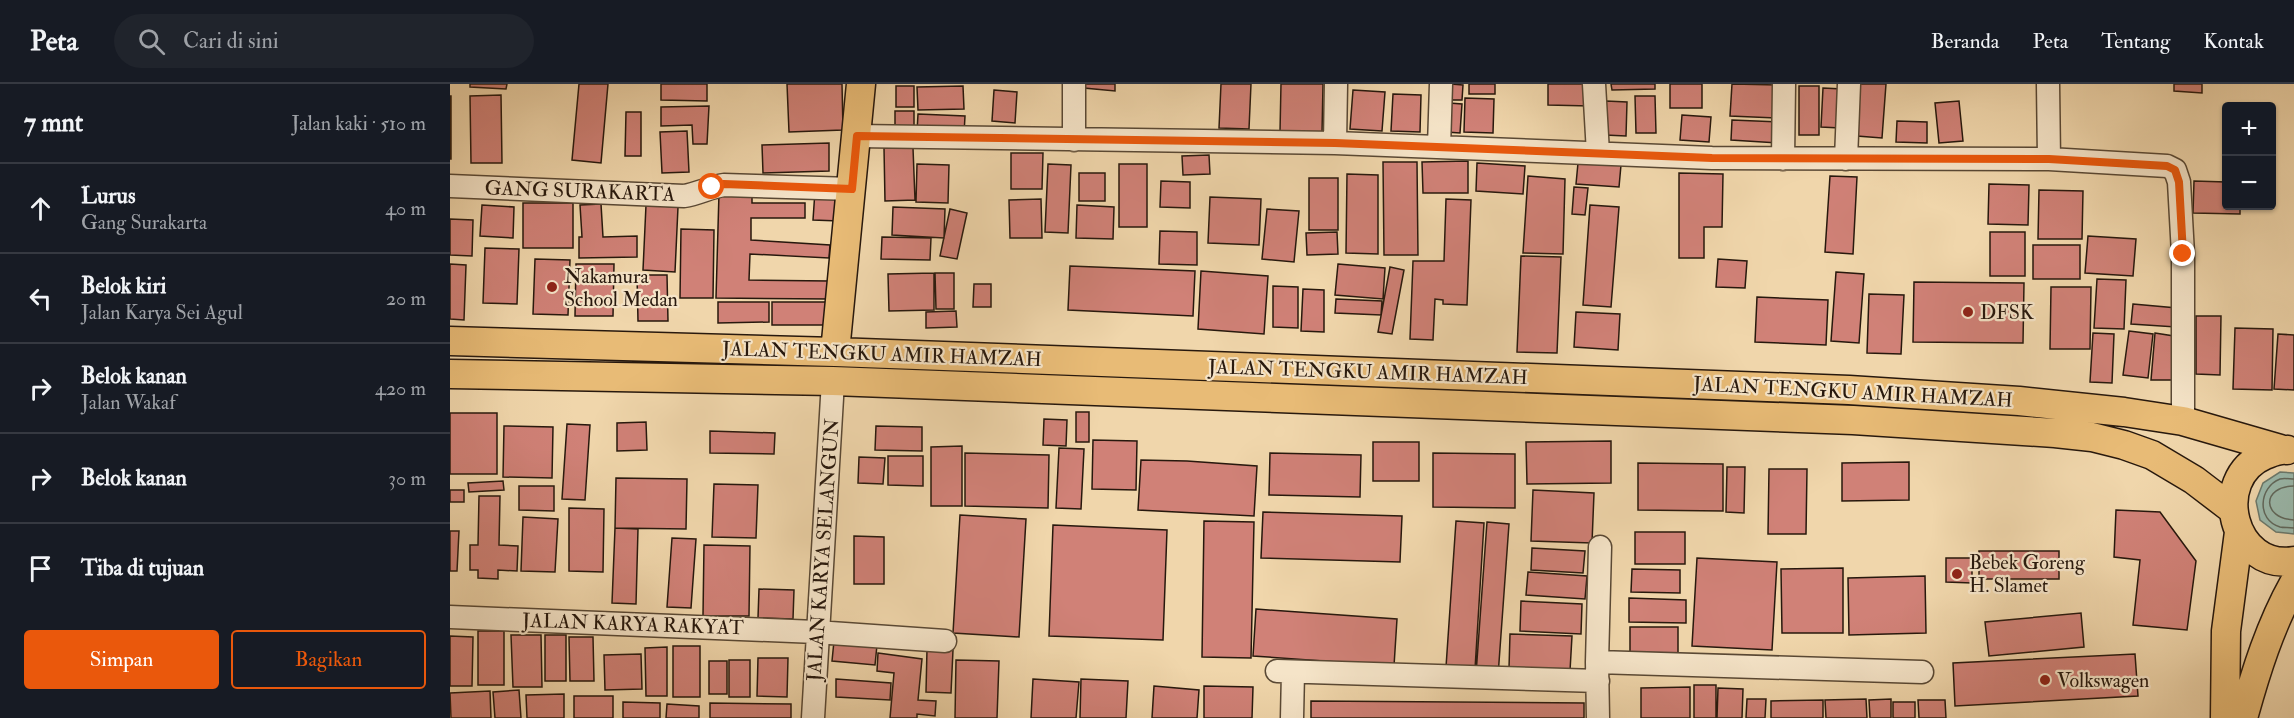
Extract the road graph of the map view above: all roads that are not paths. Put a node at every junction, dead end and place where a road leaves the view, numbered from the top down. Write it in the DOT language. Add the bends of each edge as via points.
graph roads {
  1 [pos="861,84"];
  2 [pos="1074,84"];
  3 [pos="1335,84"];
  4 [pos="1442,84"];
  5 [pos="1594,84"];
  6 [pos="1784,84"];
  7 [pos="1849,84"];
  8 [pos="2048,84"];
  9 [pos="857,136"];
  10 [pos="1074,140"];
  11 [pos="1335,143"];
  12 [pos="1439,147"];
  13 [pos="1598,153"];
  14 [pos="1782,159"];
  15 [pos="1846,159"];
  16 [pos="2049,159"];
  17 [pos="450,186"];
  18 [pos="852,189"];
  19 [pos="450,340"];
  20 [pos="835,352"];
  21 [pos="450,374"];
  22 [pos="1458,375"];
  23 [pos="832,381"];
  24 [pos="1456,404"];
  25 [pos="2183,421"];
  26 [pos="2287,450"];
  27 [pos="2235,520"];
  28 [pos="1600,546"];
  29 [pos="2294,561"];
  30 [pos="2294,583"];
  31 [pos="450,617"];
  32 [pos="816,632"];
  33 [pos="945,641"];
  34 [pos="1598,671"];
  35 [pos="1922,672"];
  36 [pos="813,718"];
  37 [pos="1292,718"];
  38 [pos="1598,718"];
  39 [pos="2225,718"];
  40 [pos="2243,718"];
  1 -- 9 [label="main road"];
  2 -- 10 [label="street"];
  3 -- 11 [label="street"];
  4 -- 12 [label="street"];
  5 -- 13 [label="street"];
  6 -- 14 [label="street"];
  7 -- 15 [label="street"];
  8 -- 16 [label="street"];
  9 -- 10 [label="street"];
  9 -- 18 [label="main road"];
  10 -- 11 [label="street"];
  11 -- 12 [label="street"];
  12 -- 13 [label="street"];
  13 -- 14 [label="street"];
  14 -- 15 [label="street"];
  15 -- 16 [label="street"];
  16 -- 25 [label="street" via="2167,166 2175,170 2183,254"];
  17 -- 18 [label="street, GANG SURAKARTA" via="684,196 724,184"];
  18 -- 20 [label="main road"];
  19 -- 20 [label="main road, JALAN TENGKU AMIR HAMZAH"];
  20 -- 22 [label="main road, JALAN TENGKU AMIR HAMZAH"];
  21 -- 23 [label="main road, JALAN TENGKU AMIR HAMZAH"];
  22 -- 24 [label="main road"];
  22 -- 25 [label="main road, JALAN TENGKU AMIR HAMZAH" via="2019,400"];
  23 -- 24 [label="main road, JALAN TENGKU AMIR HAMZAH"];
  23 -- 32 [label="street, JALAN KARYA SELANGUN"];
  24 -- 27 [label="main road, JALAN TENGKU AMIR HAMZAH" via="1853,420 2092,437 2152,455 2194,480"];
  25 -- 26 [label="main road, JALAN TENGKU AMIR HAMZAH"];
  26 -- 27 [label="main road" via="2254,460 2237,482"];
  27 -- 29 [label="main road, JALAN TENGKU AMIR HAMZAH" via="2251,548 2268,558"];
  27 -- 39 [label="main road" via="2226,631"];
  28 -- 34 [label="street"];
  30 -- 40 [label="main road" via="2277,613"];
  31 -- 32 [label="street, JALAN KARYA RAKYAT"];
  32 -- 33 [label="street, JALAN KARYA RAKYAT"];
  32 -- 36 [label="street, JALAN KARYA SELANGUN"];
  34 -- 35 [label="street"];
  34 -- 37 [label="street" via="1285,671"];
  34 -- 38 [label="street"];
}
